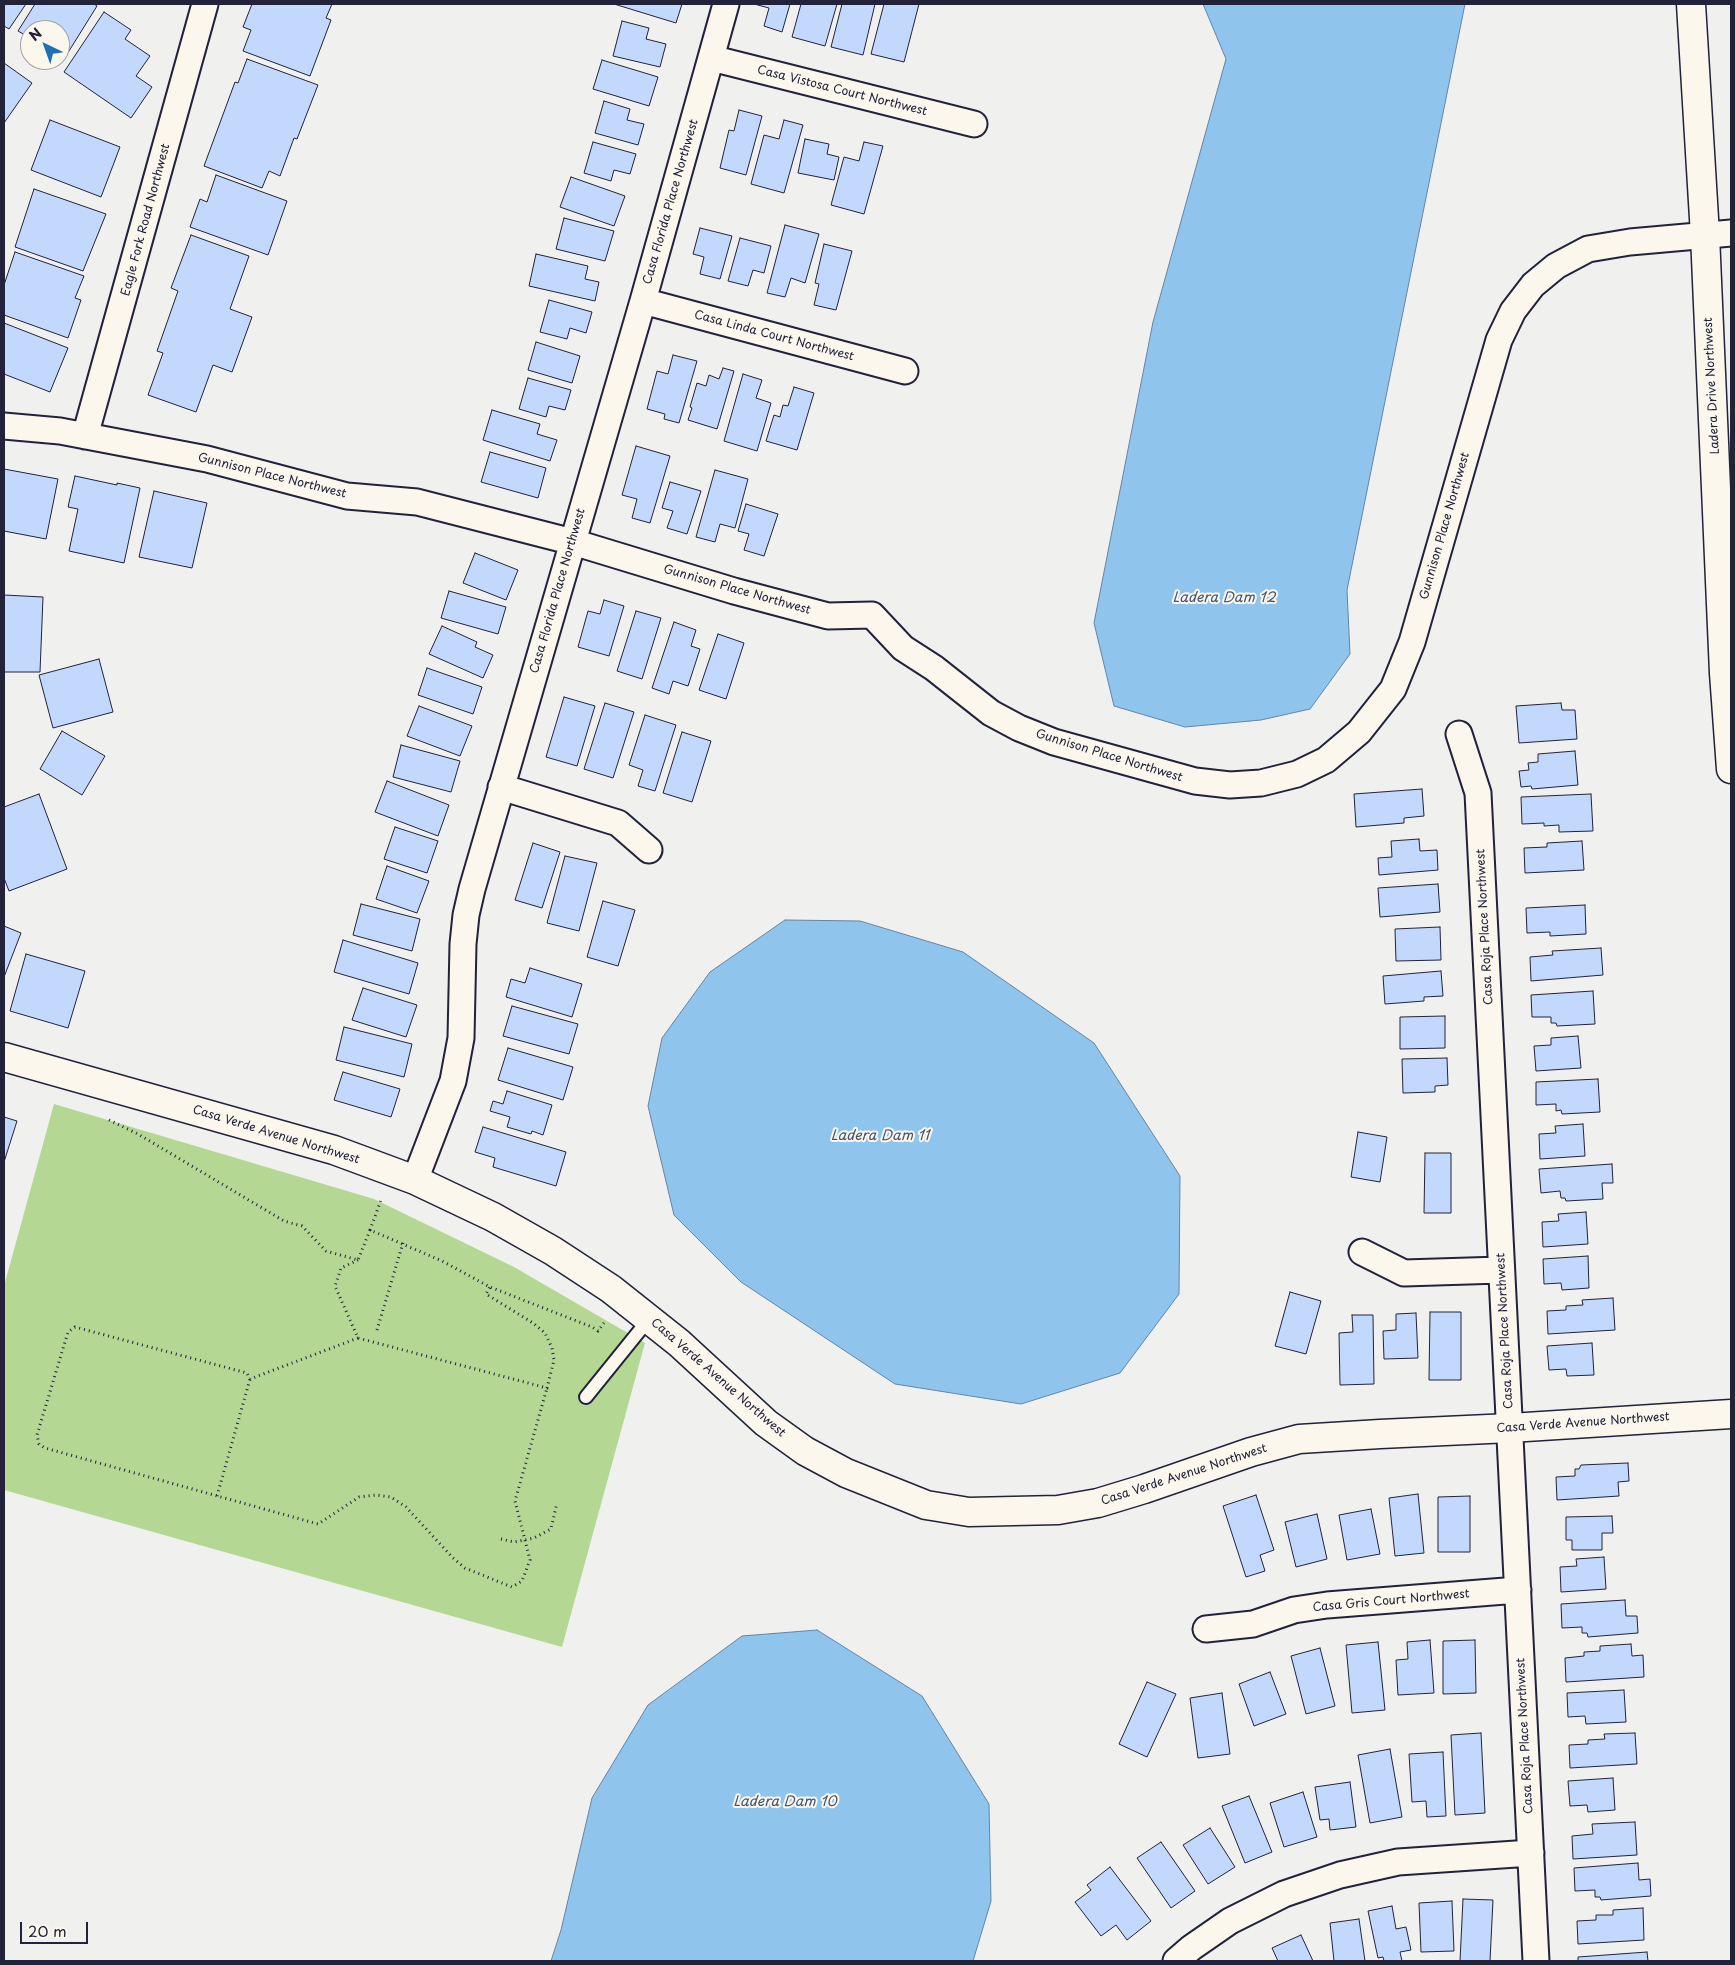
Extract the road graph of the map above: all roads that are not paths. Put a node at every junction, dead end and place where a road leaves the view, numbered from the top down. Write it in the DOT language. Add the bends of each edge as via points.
graph roads {
  1 [pos="726,4"];
  2 [pos="1691,4"];
  3 [pos="201,5"];
  4 [pos="711,58"];
  5 [pos="974,124"];
  6 [pos="1718,234"];
  7 [pos="643,301"];
  8 [pos="905,371"];
  9 [pos="4,426"];
  10 [pos="86,436"];
  11 [pos="573,542"];
  12 [pos="1459,734"];
  13 [pos="1731,769"];
  14 [pos="501,787"];
  15 [pos="648,850"];
  16 [pos="4,1057"];
  17 [pos="415,1180"];
  18 [pos="1362,1252"];
  19 [pos="1501,1270"];
  20 [pos="649,1319"];
  21 [pos="586,1397"];
  22 [pos="1731,1414"];
  23 [pos="1510,1428"];
  24 [pos="1518,1590"];
  25 [pos="1206,1629"];
  26 [pos="1531,1853"];
  27 [pos="1176,1961"];
  28 [pos="1536,1961"];
  1 -- 4 [label="street, Casa Florida Place Northwest"];
  2 -- 6 [label="street, Ladera Drive Northwest"];
  3 -- 10 [label="street, Eagle Fork Road Northwest"];
  4 -- 5 [label="street, Casa Vistosa Court Northwest"];
  4 -- 7 [label="street, Casa Florida Place Northwest"];
  6 -- 11 [label="street, Gunnison Place Northwest" via="1588,249 1556,266 1533,285 1513,311 1499,340 1412,642 1393,689 1360,732 1326,760 1297,774 1261,783 1230,785 1195,781 1054,742 991,713 903,648 872,615 828,616"];
  6 -- 13 [label="street, Ladera Drive Northwest" via="1724,663"];
  7 -- 8 [label="street, Casa Linda Court Northwest"];
  7 -- 11 [label="street, Casa Florida Place Northwest"];
  9 -- 10 [label="street, Gunnison Place Northwest"];
  10 -- 11 [label="street, Gunnison Place Northwest" via="207,458 347,496 417,502"];
  11 -- 14 [label="street, Casa Florida Place Northwest"];
  12 -- 19 [label="street, Casa Roja Place Northwest" via="1478,792"];
  14 -- 15 [label="street" via="618,823"];
  14 -- 17 [label="street, Casa Florida Place Northwest" via="466,915 461,1038 453,1080"];
  16 -- 17 [label="street, Casa Verde Avenue Northwest" via="334,1150"];
  17 -- 20 [label="street, Casa Verde Avenue Northwest" via="493,1217 554,1251"];
  18 -- 19 [label="street" via="1404,1273"];
  19 -- 23 [label="street, Casa Roja Place Northwest"];
  20 -- 21 [label="lane"];
  20 -- 23 [label="street, Casa Verde Avenue Northwest" via="766,1423 804,1450 846,1473 926,1505 969,1512 1058,1510 1098,1503 1299,1439"];
  22 -- 23 [label="street, Casa Verde Avenue Northwest"];
  23 -- 24 [label="street, Casa Roja Place Northwest"];
  24 -- 25 [label="street, Casa Gris Court Northwest" via="1328,1605 1294,1610 1253,1624"];
  24 -- 26 [label="street, Casa Roja Place Northwest"];
  26 -- 27 [label="street" via="1398,1862 1340,1875 1284,1894 1230,1921"];
  26 -- 28 [label="street, Casa Roja Place Northwest"];
}
